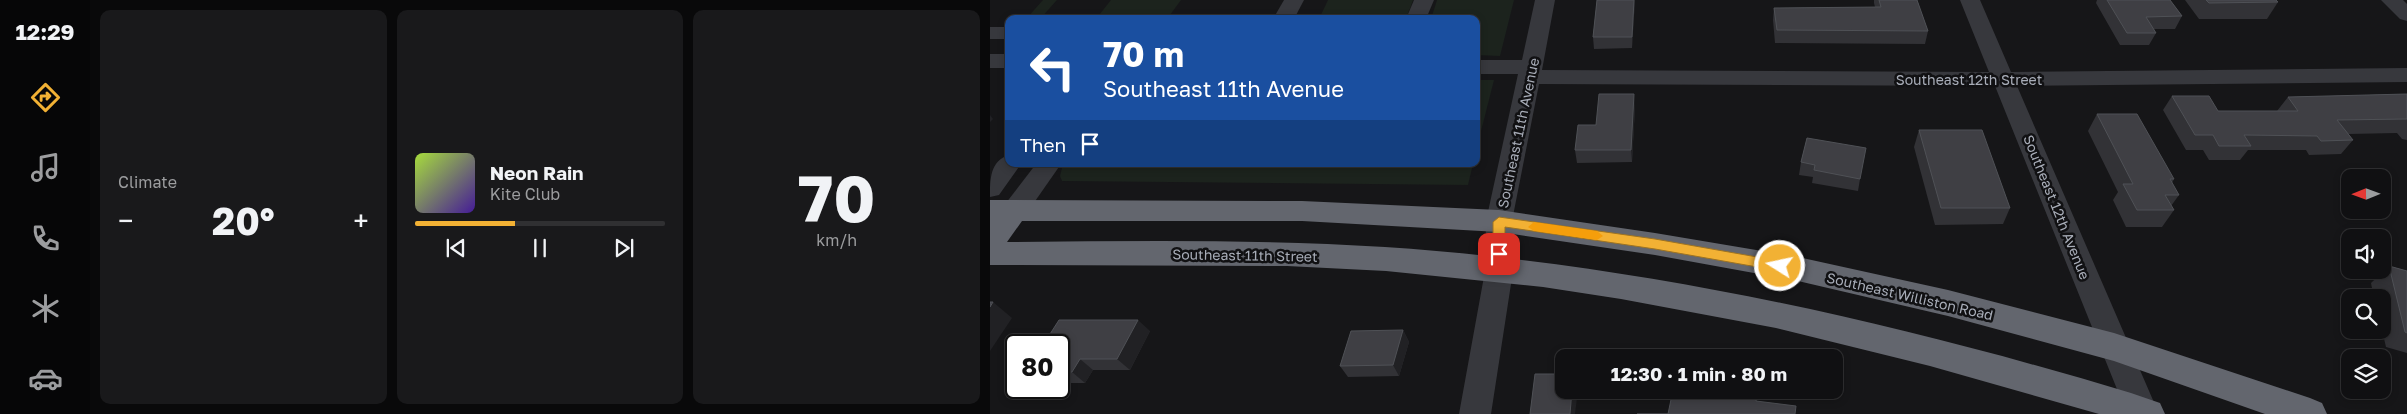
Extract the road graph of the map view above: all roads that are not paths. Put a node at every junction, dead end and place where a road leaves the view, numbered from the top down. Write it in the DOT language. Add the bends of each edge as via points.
graph roads {
  1 [pos="1294,0"];
  2 [pos="1424,0"];
  3 [pos="1545,0"];
  4 [pos="1970,0"];
  5 [pos="2391,0"];
  6 [pos="1285,15"];
  7 [pos="1418,15"];
  8 [pos="2407,15"];
  9 [pos="990,33"];
  10 [pos="1005,33"];
  11 [pos="990,61"];
  12 [pos="1005,61"];
  13 [pos="1480,67"];
  14 [pos="1531,72"];
  15 [pos="2407,75"];
  16 [pos="2005,79"];
  17 [pos="1007,167"];
  18 [pos="1046,167"];
  19 [pos="990,188"];
  20 [pos="1002,210"];
  21 [pos="1499,222"];
  22 [pos="990,244"];
  23 [pos="990,254"];
  24 [pos="1499,270"];
  25 [pos="2114,347"];
  26 [pos="2144,413"];
  27 [pos="1475,414"];
  28 [pos="2310,414"];
  1 -- 6 [label="lane"];
  2 -- 7 [label="lane"];
  3 -- 14 [label="street, Southeast 11th Avenue"];
  4 -- 16 [label="street, Southeast 12th Avenue"];
  5 -- 8 [label="street"];
  9 -- 10 [label="lane"];
  11 -- 12 [label="street"];
  13 -- 14 [label="street, Southeast 12th Street"];
  14 -- 16 [label="street, Southeast 12th Street"];
  14 -- 21 [label="street, Southeast 11th Avenue"];
  15 -- 16 [label="street, Southeast 12th Street"];
  16 -- 25 [label="street, Southeast 12th Avenue"];
  17 -- 19 [label="street"];
  18 -- 20 [label="street"];
  20 -- 21 [label="highway" via="1302,211"];
  20 -- 22 [label="highway"];
  21 -- 24 [label="street, Southeast 11th Avenue"];
  21 -- 25 [label="highway, Southeast Williston Road" via="1798,269 1948,303"];
  23 -- 24 [label="highway, Southeast 11th Street" via="1275,254 1387,259"];
  24 -- 26 [label="highway" via="1648,290 1796,320 1948,356"];
  24 -- 27 [label="street, Southeast 11th Avenue"];
  25 -- 26 [label="street, Southeast 12th Avenue"];
  25 -- 28 [label="highway, Southeast Williston Road"];
}
